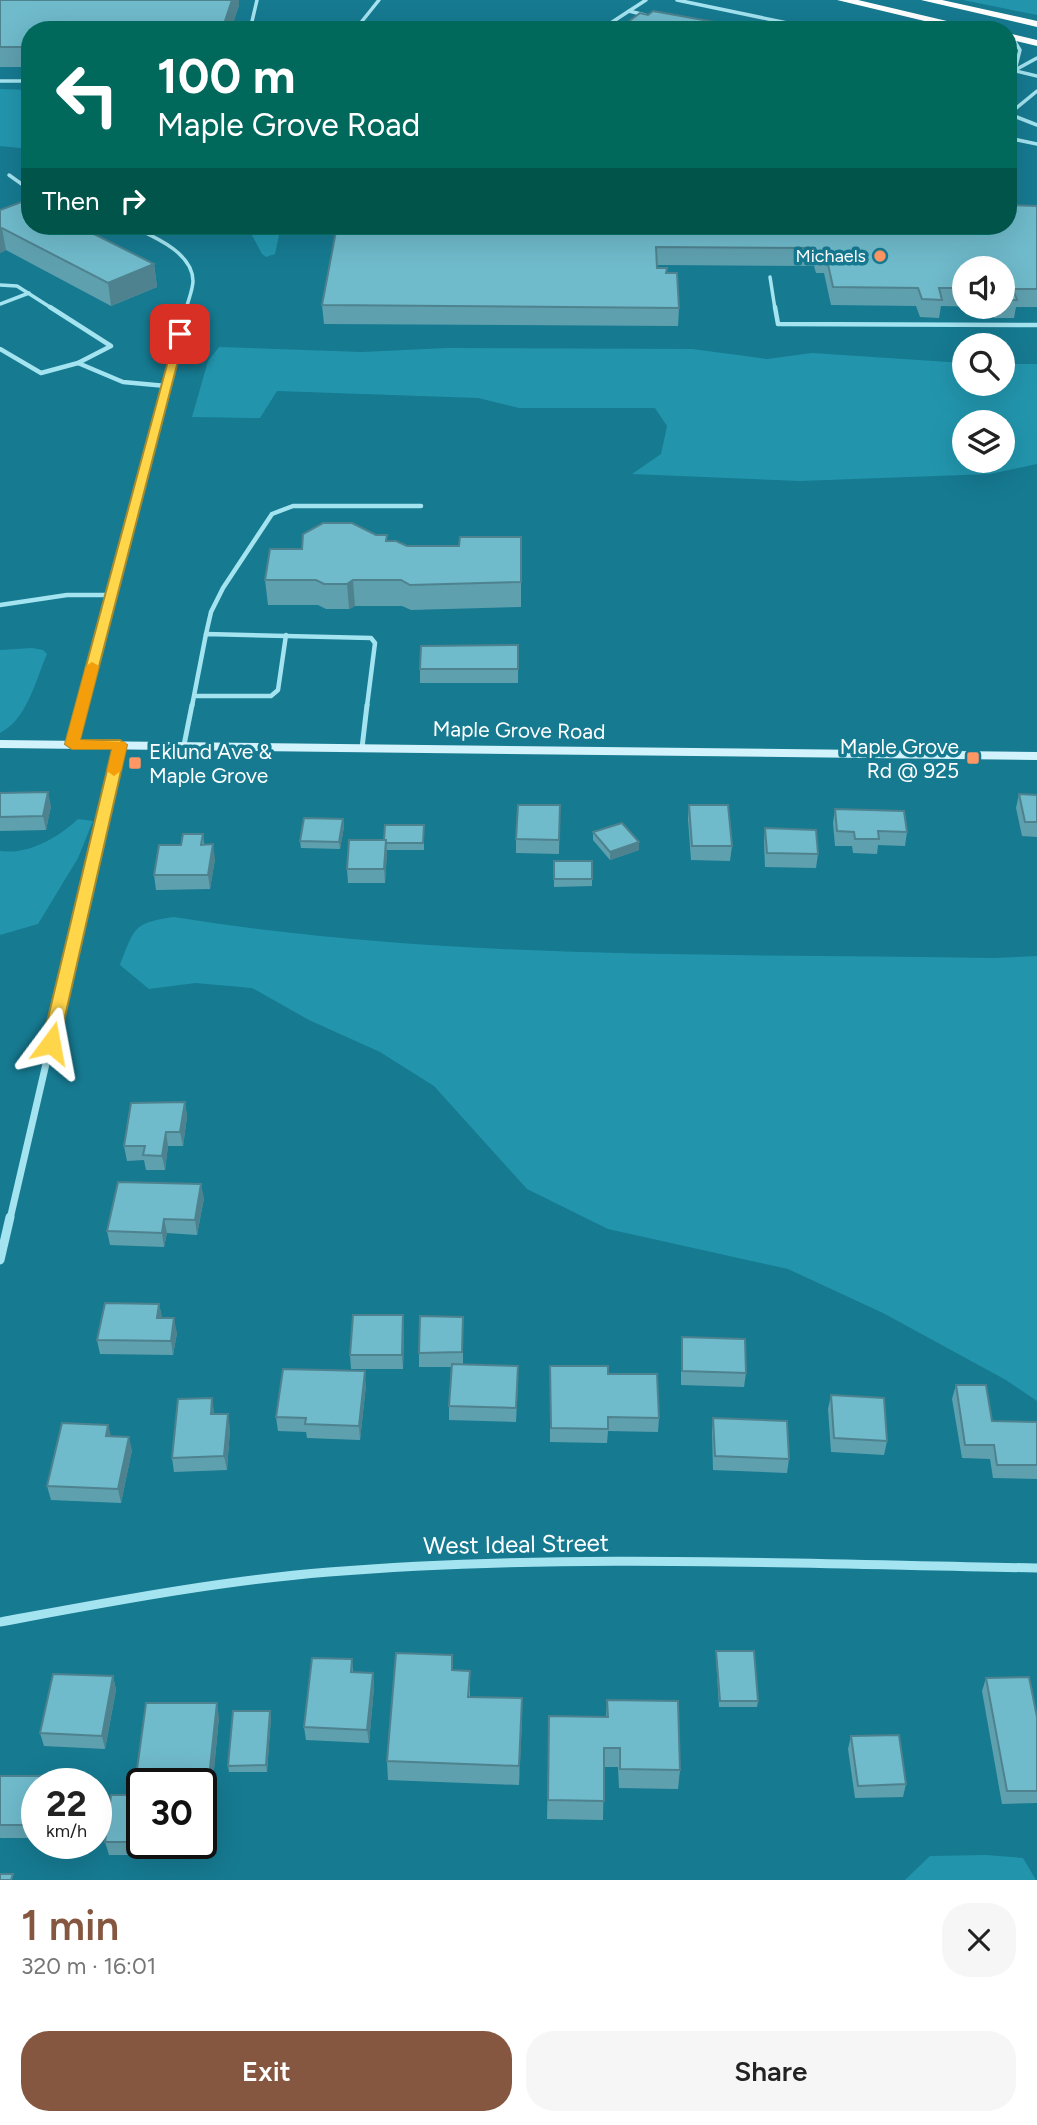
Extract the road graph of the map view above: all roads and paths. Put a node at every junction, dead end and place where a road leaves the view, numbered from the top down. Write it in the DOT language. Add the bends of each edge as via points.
graph roads {
  1 [pos="257,0"];
  2 [pos="379,0"];
  3 [pos="646,0"];
  4 [pos="677,0"];
  5 [pos="843,0"];
  6 [pos="927,0"];
  7 [pos="629,12"];
  8 [pos="653,17"];
  9 [pos="252,21"];
  10 [pos="362,21"];
  11 [pos="614,21"];
  12 [pos="778,21"];
  13 [pos="938,21"];
  14 [pos="1037,24"];
  15 [pos="1017,39"];
  16 [pos="1037,43"];
  17 [pos="1017,46"];
  18 [pos="1037,58"];
  19 [pos="1017,63"];
  20 [pos="1017,70"];
  21 [pos="1017,71"];
  22 [pos="1037,76"];
  23 [pos="0,81"];
  24 [pos="21,81"];
  25 [pos="1037,94"];
  26 [pos="1017,108"];
  27 [pos="1017,117"];
  28 [pos="1037,125"];
  29 [pos="1017,140"];
  30 [pos="1037,144"];
  31 [pos="9,175"];
  32 [pos="21,184"];
  33 [pos="151,235"];
  34 [pos="771,277"];
  35 [pos="0,285"];
  36 [pos="30,293"];
  37 [pos="0,304"];
  38 [pos="1037,325"];
  39 [pos="0,349"];
  40 [pos="78,363"];
  41 [pos="166,386"];
  42 [pos="421,506"];
  43 [pos="111,595"];
  44 [pos="0,605"];
  45 [pos="206,634"];
  46 [pos="286,635"];
  47 [pos="195,696"];
  48 [pos="0,744"];
  49 [pos="72,744"];
  50 [pos="120,745"];
  51 [pos="184,746"];
  52 [pos="362,748"];
  53 [pos="1037,756"];
  54 [pos="0,1261"];
  55 [pos="1037,1568"];
  56 [pos="0,1622"];
  1 -- 9 [label="lane"];
  2 -- 10 [label="lane"];
  3 -- 7 [label="lane"];
  4 -- 12 [label="lane"];
  5 -- 13 [label="highway"];
  6 -- 14 [label="highway"];
  7 -- 8 [label="lane"];
  7 -- 11 [label="lane"];
  15 -- 16 [label="highway"];
  17 -- 19 [label="lane"];
  18 -- 20 [label="lane"];
  21 -- 22 [label="lane"];
  23 -- 24 [label="lane"];
  25 -- 26 [label="lane"];
  27 -- 28 [label="lane"];
  29 -- 30 [label="lane"];
  31 -- 32 [label="lane"];
  33 -- 41 [label="lane" via="179,254 191,267 194,281"];
  34 -- 38 [label="lane" via="778,324"];
  35 -- 36 [label="lane"];
  36 -- 37 [label="lane"];
  36 -- 40 [label="lane" via="111,346"];
  39 -- 40 [label="lane" via="41,373"];
  40 -- 41 [label="lane" via="123,382"];
  41 -- 43 [label="lane"];
  42 -- 45 [label="lane" via="293,506 272,514 223,588"];
  43 -- 44 [label="lane" via="67,595"];
  43 -- 49 [label="lane"];
  45 -- 46 [label="lane"];
  45 -- 47 [label="lane"];
  46 -- 47 [label="lane" via="278,690 271,696"];
  46 -- 52 [label="lane" via="361,636 376,643"];
  47 -- 51 [label="lane"];
  48 -- 49 [label="street, Maple Grove Road"];
  49 -- 50 [label="street, Maple Grove Road"];
  50 -- 51 [label="street, Maple Grove Road"];
  50 -- 54 [label="street"];
  51 -- 52 [label="street, Maple Grove Road"];
  52 -- 53 [label="street, Maple Grove Road"];
  55 -- 56 [label="street, West Ideal Street" via="468,1564 328,1572 182,1589"];
}
